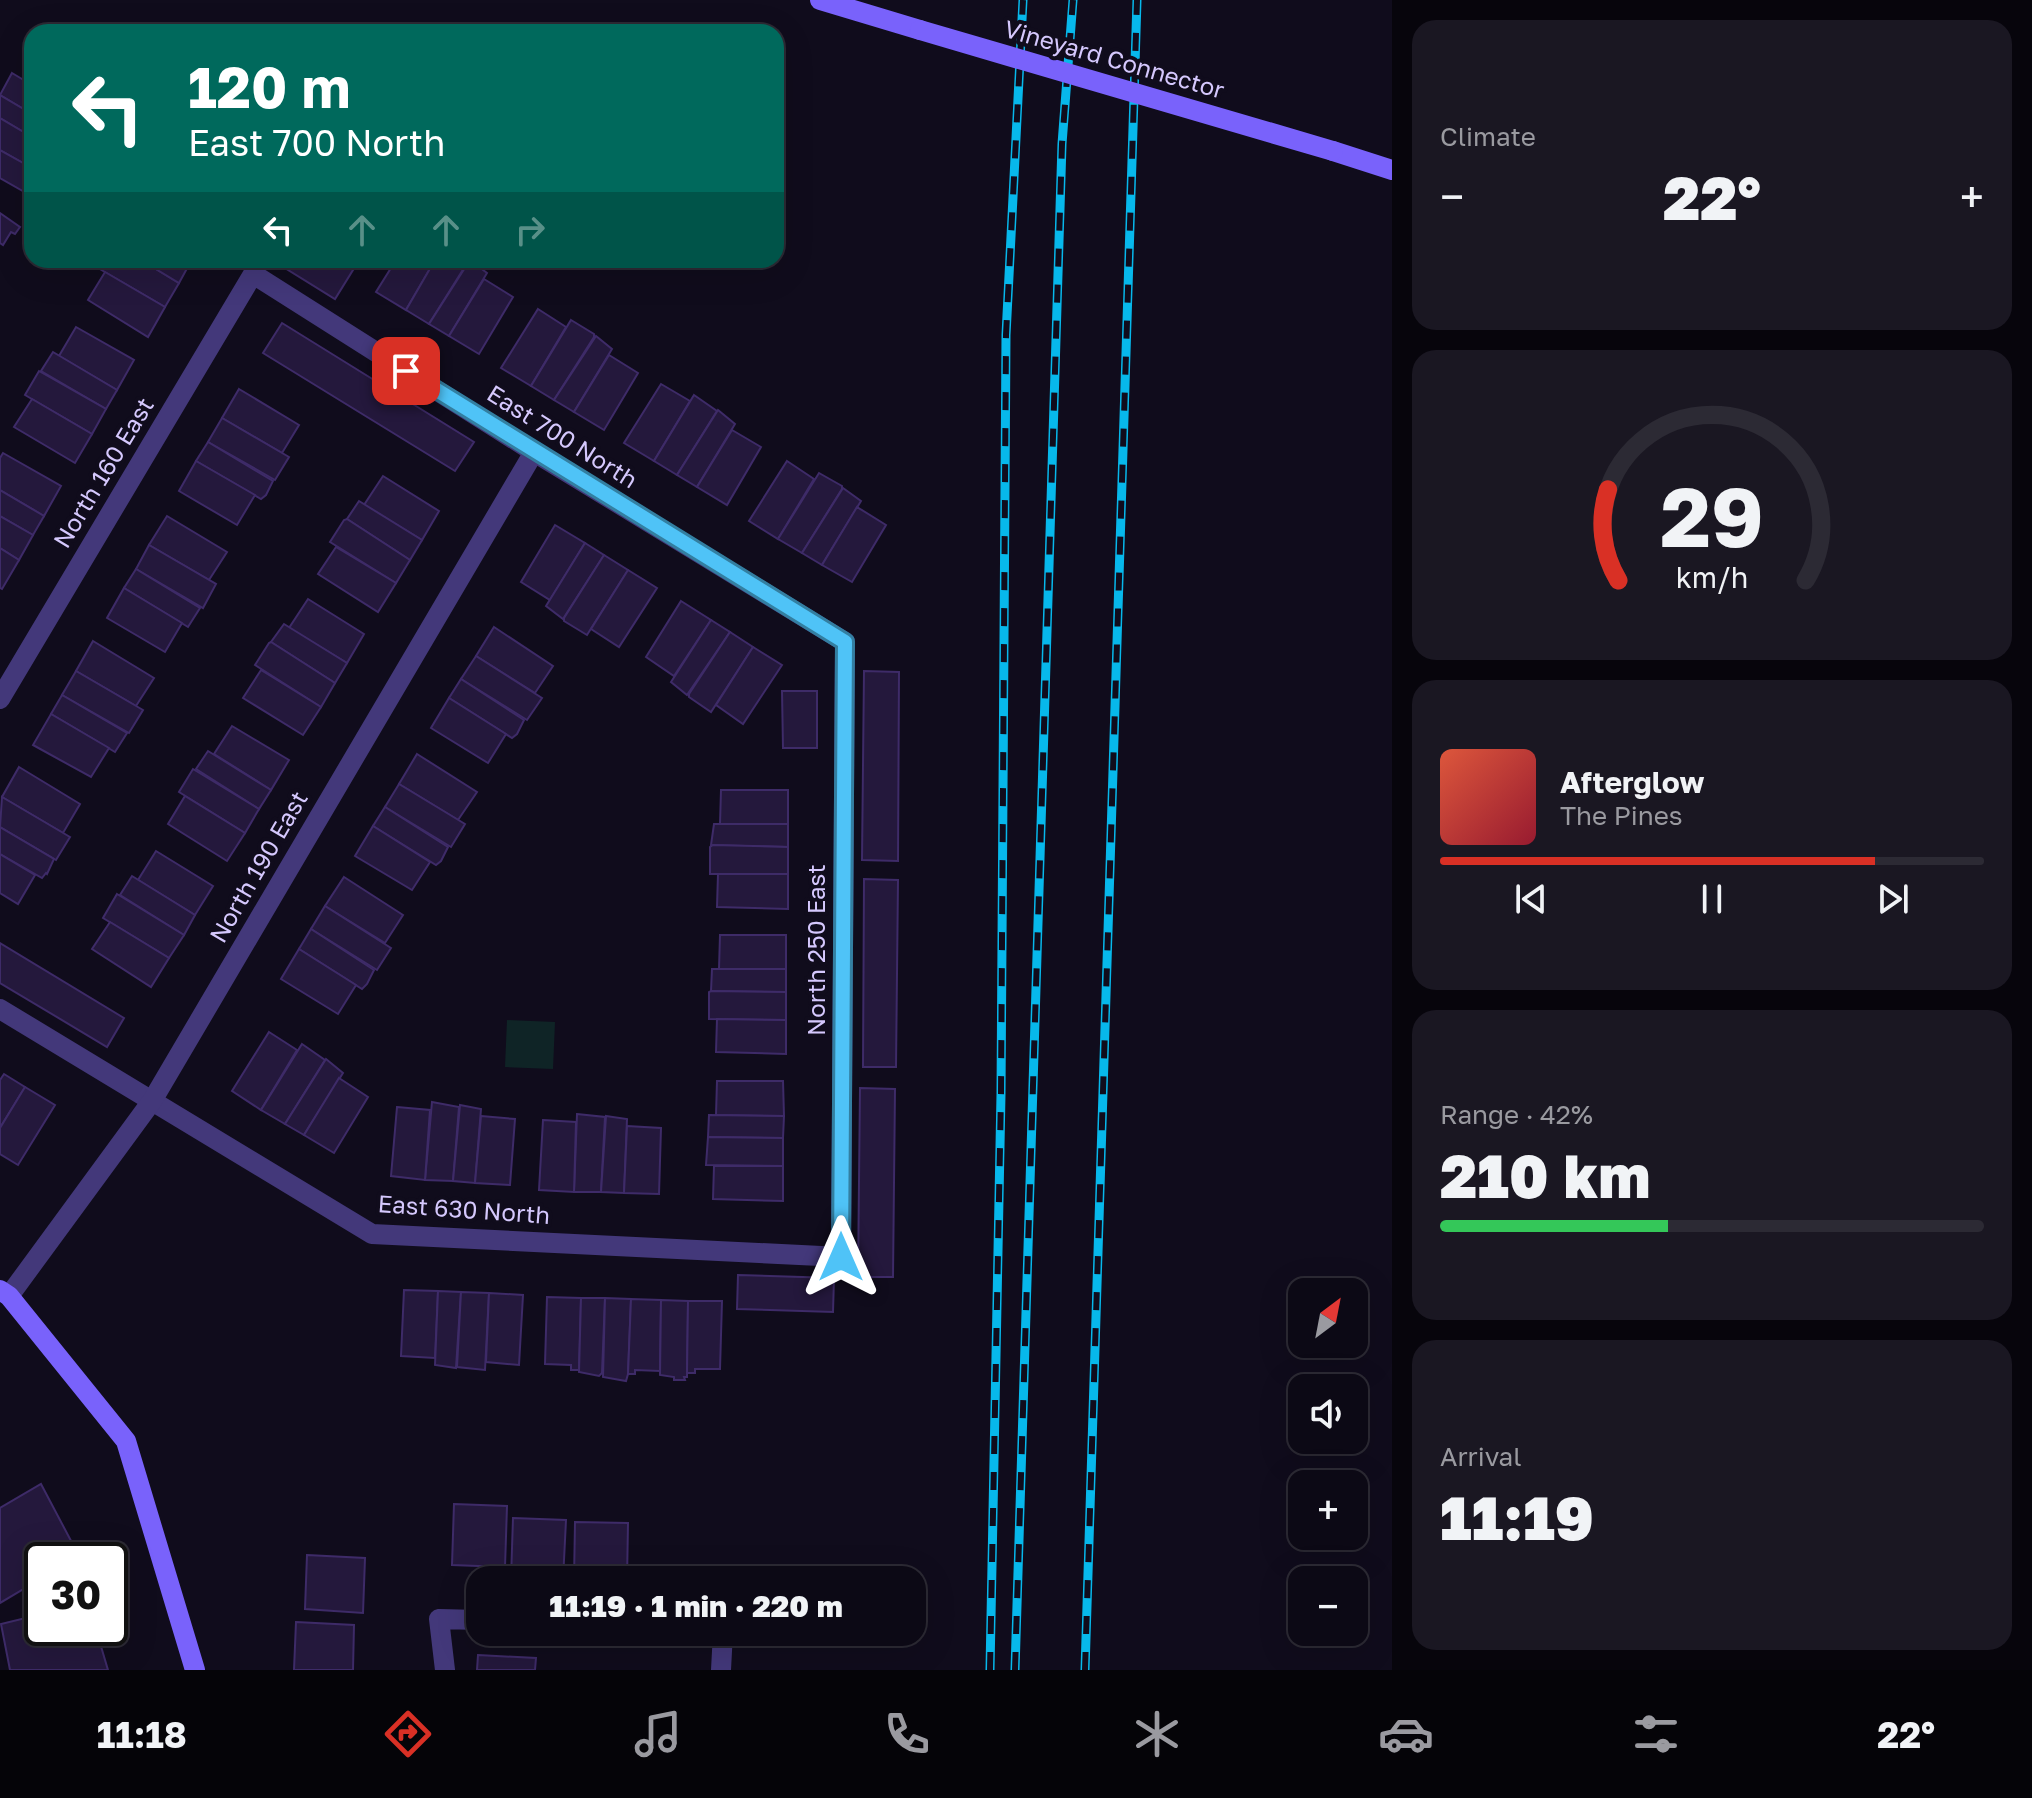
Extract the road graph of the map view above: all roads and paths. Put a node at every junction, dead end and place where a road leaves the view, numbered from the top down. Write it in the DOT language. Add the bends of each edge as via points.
graph roads {
  1 [pos="820,0"];
  2 [pos="1392,170"];
  3 [pos="253,274"];
  4 [pos="534,452"];
  5 [pos="845,642"];
  6 [pos="0,699"];
  7 [pos="0,1009"];
  8 [pos="152,1101"];
  9 [pos="841,1257"];
  10 [pos="4,1293"];
  11 [pos="466,1620"];
  12 [pos="722,1646"];
  13 [pos="195,1670"];
  14 [pos="445,1670"];
  15 [pos="721,1670"];
  1 -- 2 [label="main road, Vineyard Connector, bridge"];
  3 -- 4 [label="street, East 700 North"];
  3 -- 6 [label="street, North 160 East"];
  4 -- 5 [label="street, East 700 North"];
  4 -- 8 [label="street, North 190 East"];
  5 -- 9 [label="street, North 250 East"];
  7 -- 8 [label="street, East 630 North"];
  8 -- 9 [label="street, East 630 North" via="372,1234"];
  8 -- 10 [label="street, North 190 East"];
  10 -- 13 [label="main road" via="126,1441"];
  11 -- 14 [label="street" via="439,1619"];
  12 -- 15 [label="street"];
}
